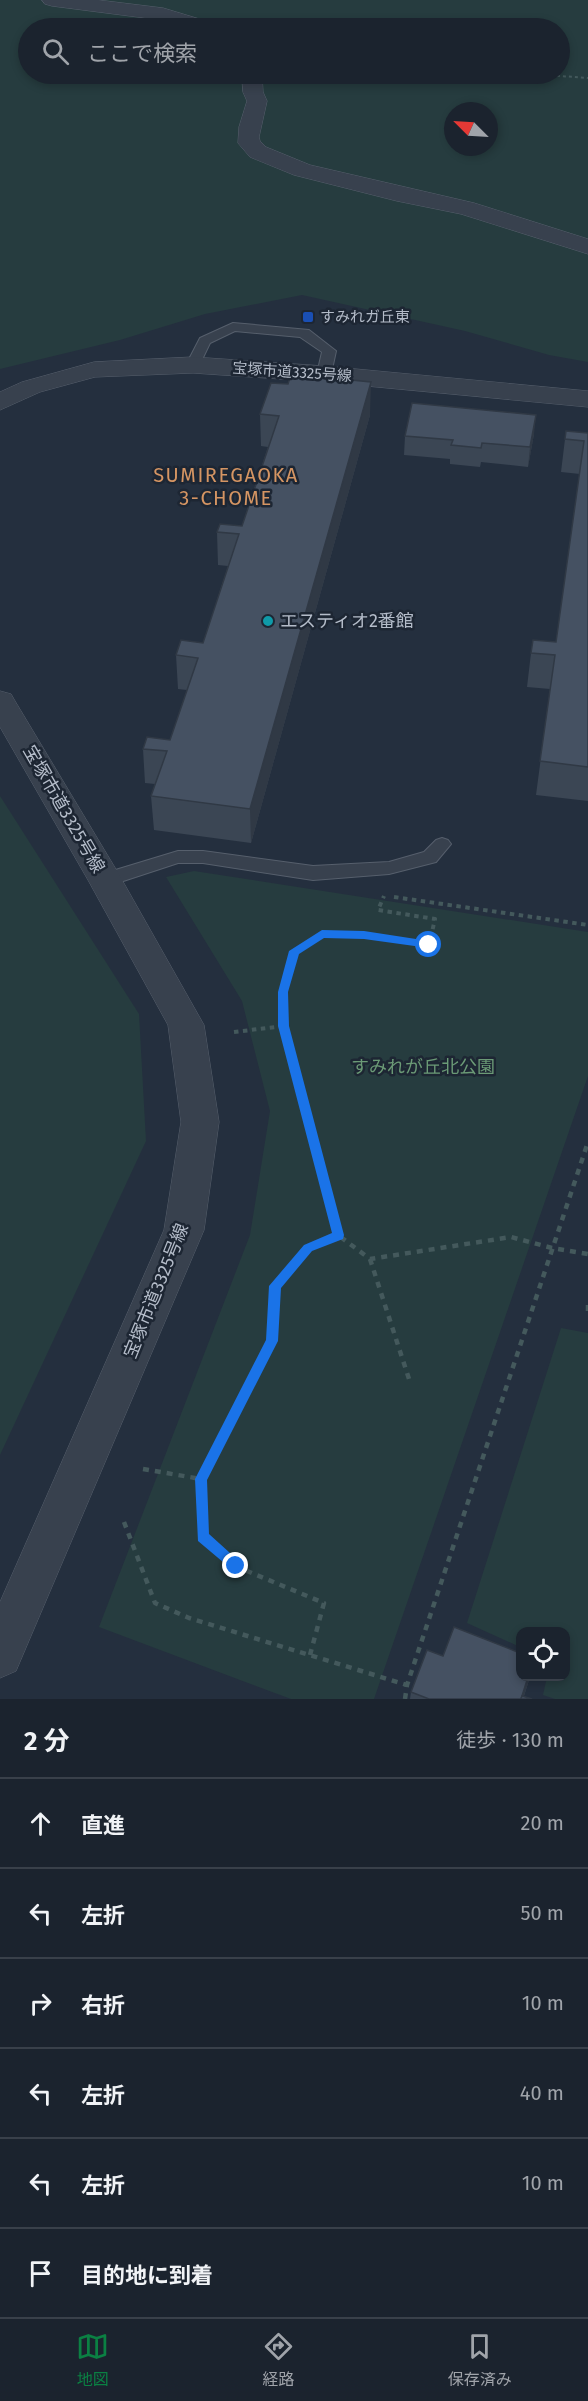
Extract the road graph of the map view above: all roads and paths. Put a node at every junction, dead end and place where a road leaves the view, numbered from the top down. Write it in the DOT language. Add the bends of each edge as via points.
graph roads {
  1 [pos="52,0"];
  2 [pos="176,18"];
  3 [pos="570,77"];
  4 [pos="588,78"];
  5 [pos="253,84"];
  6 [pos="588,247"];
  7 [pos="193,364"];
  8 [pos="324,374"];
  9 [pos="588,399"];
  10 [pos="0,402"];
  11 [pos="0,701"];
  12 [pos="442,844"];
  13 [pos="105,880"];
  14 [pos="588,925"];
  15 [pos="284,1026"];
  16 [pos="234,1032"];
  17 [pos="588,1142"];
  18 [pos="338,1235"];
  19 [pos="552,1248"];
  20 [pos="588,1254"];
  21 [pos="370,1259"];
  22 [pos="588,1305"];
  23 [pos="588,1313"];
  24 [pos="411,1382"];
  25 [pos="142,1469"];
  26 [pos="201,1479"];
  27 [pos="124,1522"];
  28 [pos="0,1655"];
  29 [pos="310,1655"];
  30 [pos="407,1685"];
  31 [pos="405,1699"];
  1 -- 2 [label="street"];
  3 -- 4 [label="path"];
  5 -- 6 [label="street" via="257,101 248,134 249,143 258,152 302,170 466,208"];
  7 -- 8 [label="street, 宝塚市道3325号線"];
  7 -- 8 [label="lane" via="205,341 233,327 304,333 329,351"];
  7 -- 10 [label="street, 宝塚市道3325号線" via="94,370 31,387"];
  8 -- 9 [label="street, 宝塚市道3325号線"];
  11 -- 13 [label="street, 宝塚市道3325号線"];
  12 -- 13 [label="lane" via="430,857 389,868 313,873 178,857"];
  13 -- 28 [label="street, 宝塚市道3325号線" via="186,1025 200,1122 184,1230"];
  14 -- 15 [label="path" via="385,895 378,910 435,919 429,945 364,935 322,934 294,951 283,992"];
  15 -- 16 [label="path"];
  15 -- 18 [label="path"];
  17 -- 19 [label="path"];
  18 -- 21 [label="path"];
  18 -- 26 [label="path" via="308,1248 275,1286 272,1341"];
  19 -- 20 [label="path"];
  19 -- 21 [label="path" via="511,1237"];
  19 -- 30 [label="path"];
  21 -- 24 [label="path"];
  22 -- 23 [label="path"];
  25 -- 26 [label="path"];
  26 -- 29 [label="path" via="203,1536 236,1566 324,1603"];
  27 -- 29 [label="path" via="155,1603 189,1618"];
  29 -- 30 [label="path"];
  30 -- 31 [label="path"];
}
